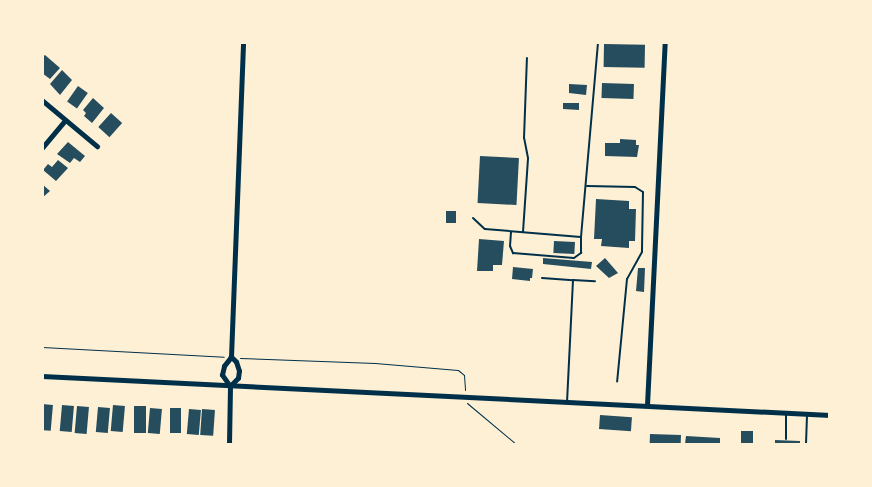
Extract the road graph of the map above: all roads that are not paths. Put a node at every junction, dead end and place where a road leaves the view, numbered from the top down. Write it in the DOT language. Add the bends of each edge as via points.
graph roads {
  1 [pos="244,42"];
  2 [pos="598,42"];
  3 [pos="665,42"];
  4 [pos="527,58"];
  5 [pos="42,100"];
  6 [pos="66,121"];
  7 [pos="97,146"];
  8 [pos="42,148"];
  9 [pos="587,186"];
  10 [pos="474,218"];
  11 [pos="511,231"];
  12 [pos="524,232"];
  13 [pos="581,237"];
  14 [pos="542,278"];
  15 [pos="573,280"];
  16 [pos="595,281"];
  17 [pos="231,357"];
  18 [pos="42,376"];
  19 [pos="617,382"];
  20 [pos="230,386"];
  21 [pos="568,401"];
  22 [pos="647,405"];
  23 [pos="786,413"];
  24 [pos="808,414"];
  25 [pos="830,415"];
  26 [pos="786,439"];
  27 [pos="229,444"];
  28 [pos="806,444"];
  1 -- 17 [label="street"];
  2 -- 9 [label="lane"];
  3 -- 22 [label="street"];
  4 -- 12 [label="lane" via="524,138 528,158"];
  5 -- 6 [label="street"];
  6 -- 7 [label="street"];
  6 -- 8 [label="street"];
  9 -- 13 [label="lane"];
  9 -- 19 [label="lane" via="635,187 643,192 642,252 627,279"];
  10 -- 11 [label="lane" via="485,229"];
  11 -- 12 [label="lane"];
  11 -- 13 [label="lane" via="513,254 574,258 580,253"];
  12 -- 13 [label="lane"];
  14 -- 15 [label="lane"];
  15 -- 16 [label="lane"];
  15 -- 21 [label="lane"];
  17 -- 20 [label="street" via="222,375"];
  17 -- 20 [label="street" via="239,372"];
  18 -- 20 [label="street"];
  20 -- 21 [label="street"];
  20 -- 27 [label="street"];
  21 -- 22 [label="street"];
  22 -- 23 [label="street"];
  23 -- 24 [label="street"];
  23 -- 26 [label="lane"];
  24 -- 25 [label="street"];
  24 -- 28 [label="lane"];
}
